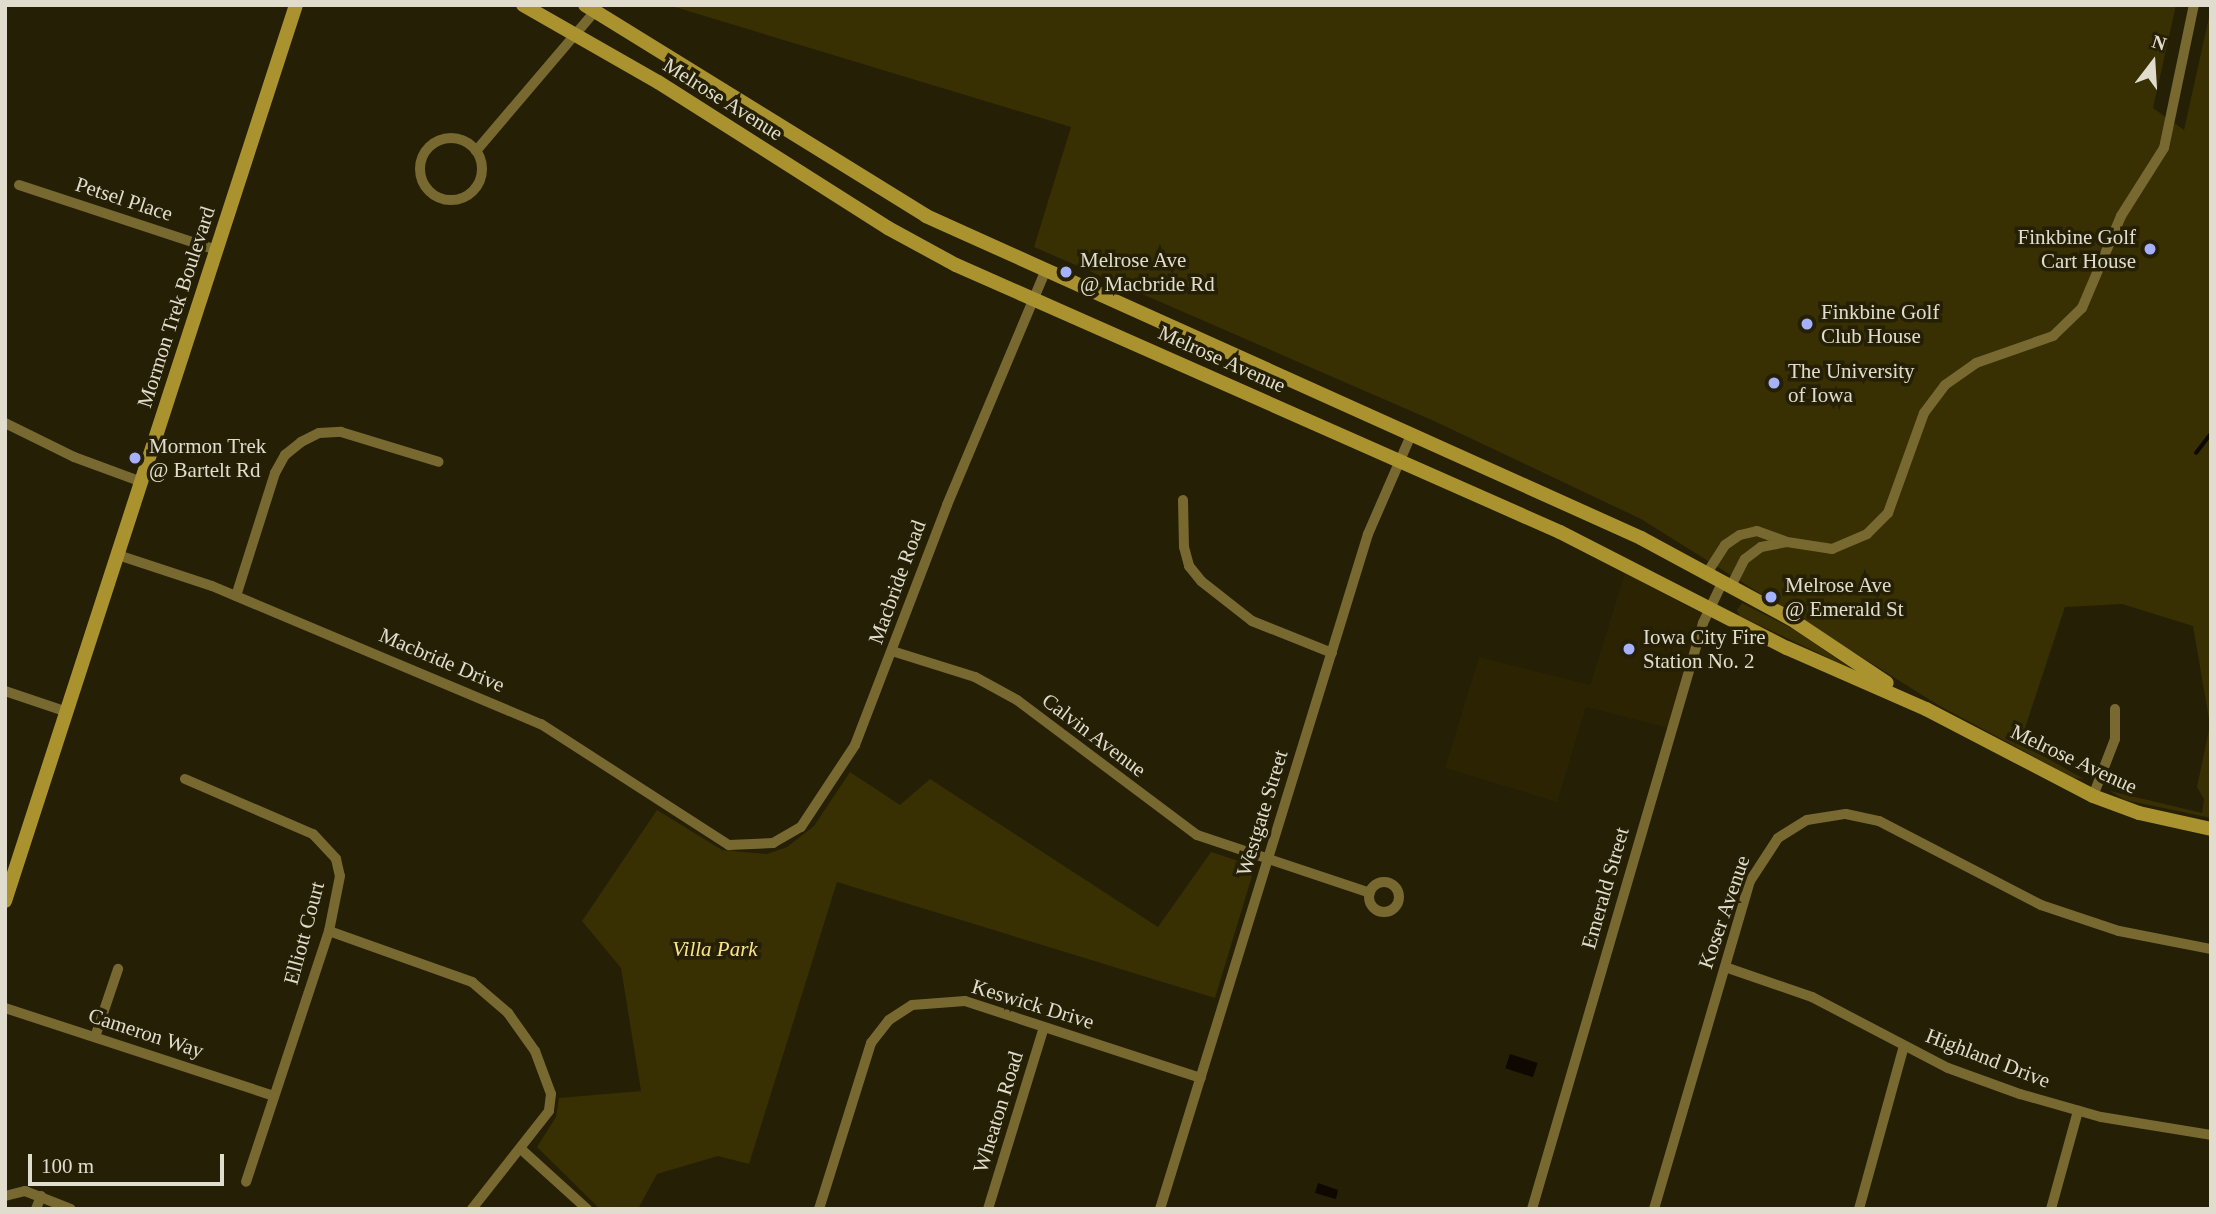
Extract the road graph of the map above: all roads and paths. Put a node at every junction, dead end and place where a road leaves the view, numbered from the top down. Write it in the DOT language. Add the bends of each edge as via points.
graph roads {
  1 [pos="296,5"];
  2 [pos="523,5"];
  3 [pos="2194,5"];
  4 [pos="590,8"];
  5 [pos="578,35"];
  6 [pos="476,151"];
  7 [pos="19,185"];
  8 [pos="217,250"];
  9 [pos="1045,272"];
  10 [pos="1033,300"];
  11 [pos="5,423"];
  12 [pos="1412,433"];
  13 [pos="1400,460"];
  14 [pos="439,462"];
  15 [pos="142,482"];
  16 [pos="1182,500"];
  17 [pos="1787,542"];
  18 [pos="118,555"];
  19 [pos="1707,573"];
  20 [pos="1727,583"];
  21 [pos="236,596"];
  22 [pos="1710,608"];
  23 [pos="892,651"];
  24 [pos="1332,653"];
  25 [pos="5,691"];
  26 [pos="1926,709"];
  27 [pos="2115,709"];
  28 [pos="67,712"];
  29 [pos="185,779"];
  30 [pos="2092,796"];
  31 [pos="2211,829"];
  32 [pos="729,845"];
  33 [pos="1268,861"];
  34 [pos="1370,893"];
  35 [pos="5,901"];
  36 [pos="328,931"];
  37 [pos="2211,949"];
  38 [pos="1725,967"];
  39 [pos="118,970"];
  40 [pos="5,1008"];
  41 [pos="1044,1027"];
  42 [pos="96,1037"];
  43 [pos="1904,1046"];
  44 [pos="1201,1078"];
  45 [pos="274,1096"];
  46 [pos="2078,1111"];
  47 [pos="2211,1136"];
  48 [pos="522,1150"];
  49 [pos="246,1181"];
  50 [pos="5,1196"];
  51 [pos="41,1196"];
  52 [pos="36,1209"];
  53 [pos="71,1209"];
  54 [pos="472,1209"];
  55 [pos="587,1209"];
  56 [pos="819,1209"];
  57 [pos="988,1209"];
  58 [pos="1160,1209"];
  59 [pos="1532,1209"];
  60 [pos="1654,1209"];
  61 [pos="1859,1209"];
  62 [pos="2051,1209"];
  1 -- 8 [label="main road, Mormon Trek Boulevard"];
  2 -- 5 [label="main road, Melrose Avenue"];
  3 -- 17 [label="street" via="2164,148 2121,216 2082,308 2053,336 1976,362 1945,385 1924,413 1888,513 1867,534 1832,548"];
  4 -- 5 [label="street"];
  4 -- 9 [label="main road, Melrose Avenue" via="906,204"];
  5 -- 6 [label="street"];
  5 -- 10 [label="main road, Melrose Avenue" via="888,228"];
  6 -- 6 [label="street" via="457,139 435,143 421,167 428,190 449,200 474,190 482,176"];
  7 -- 8 [label="street, Petsel Place"];
  8 -- 15 [label="main road, Mormon Trek Boulevard"];
  9 -- 10 [label="street, Macbride Road"];
  9 -- 12 [label="main road, Melrose Avenue"];
  10 -- 13 [label="main road, Melrose Avenue"];
  10 -- 23 [label="street, Macbride Road"];
  11 -- 15 [label="street" via="74,457"];
  12 -- 13 [label="street, Westgate Street"];
  12 -- 19 [label="main road, Melrose Avenue"];
  13 -- 22 [label="main road, Melrose Avenue" via="1560,532"];
  13 -- 24 [label="street, Westgate Street" via="1368,534"];
  14 -- 21 [label="street" via="341,432 319,433 301,442 285,455 275,473"];
  15 -- 18 [label="main road, Mormon Trek Boulevard"];
  16 -- 24 [label="street" via="1184,547 1189,566 1201,581 1252,621"];
  17 -- 19 [label="street" via="1757,531 1740,535 1725,545"];
  17 -- 20 [label="street, Emerald Street" via="1772,542 1753,551"];
  18 -- 21 [label="street, Macbride Drive"];
  18 -- 28 [label="main road, Mormon Trek Boulevard"];
  19 -- 20 [label="main road, Melrose Avenue"];
  20 -- 22 [label="street, Emerald Street"];
  20 -- 26 [label="main road, Melrose Avenue" via="1811,632"];
  21 -- 32 [label="street, Macbride Drive" via="541,724"];
  22 -- 26 [label="main road, Melrose Avenue" via="1787,648"];
  22 -- 59 [label="street, Emerald Street"];
  23 -- 32 [label="street, Macbride Road" via="855,745 802,827 773,843"];
  23 -- 33 [label="street, Calvin Avenue" via="975,677 1017,701 1178,824 1216,844"];
  24 -- 33 [label="street, Westgate Street"];
  25 -- 28 [label="street"];
  26 -- 30 [label="main road, Melrose Avenue"];
  27 -- 30 [label="street" via="2115,739"];
  28 -- 35 [label="main road, Mormon Trek Boulevard"];
  29 -- 36 [label="street, Elliott Court" via="299,827 326,844 340,876"];
  30 -- 31 [label="main road, Melrose Avenue" via="2140,813"];
  33 -- 34 [label="street, Calvin Avenue"];
  33 -- 44 [label="street, Westgate Street"];
  36 -- 45 [label="street, Elliott Court"];
  36 -- 48 [label="street" via="451,971 472,982 508,1013 536,1051 551,1094 549,1111"];
  37 -- 38 [label="street, Koser Avenue" via="2119,931 2041,905 1879,821 1846,814 1807,820 1766,851 1750,881"];
  38 -- 43 [label="street, Highland Drive" via="1812,998"];
  38 -- 60 [label="street, Koser Avenue"];
  39 -- 42 [label="street"];
  40 -- 42 [label="street, Cameron Way"];
  41 -- 44 [label="street, Keswick Drive"];
  41 -- 56 [label="street, Keswick Drive" via="965,1001 927,1000 900,1011 880,1029 866,1056"];
  41 -- 57 [label="street, Wheaton Road"];
  42 -- 45 [label="street, Cameron Way"];
  43 -- 46 [label="street, Highland Drive" via="1983,1081"];
  43 -- 61 [label="street"];
  44 -- 58 [label="street, Westgate Street"];
  45 -- 49 [label="street, Elliott Court"];
  46 -- 47 [label="street, Highland Drive"];
  46 -- 62 [label="street"];
  48 -- 54 [label="street"];
  48 -- 55 [label="street"];
  50 -- 51 [label="street" via="16,1191"];
  51 -- 52 [label="street"];
  51 -- 53 [label="street"];
}
